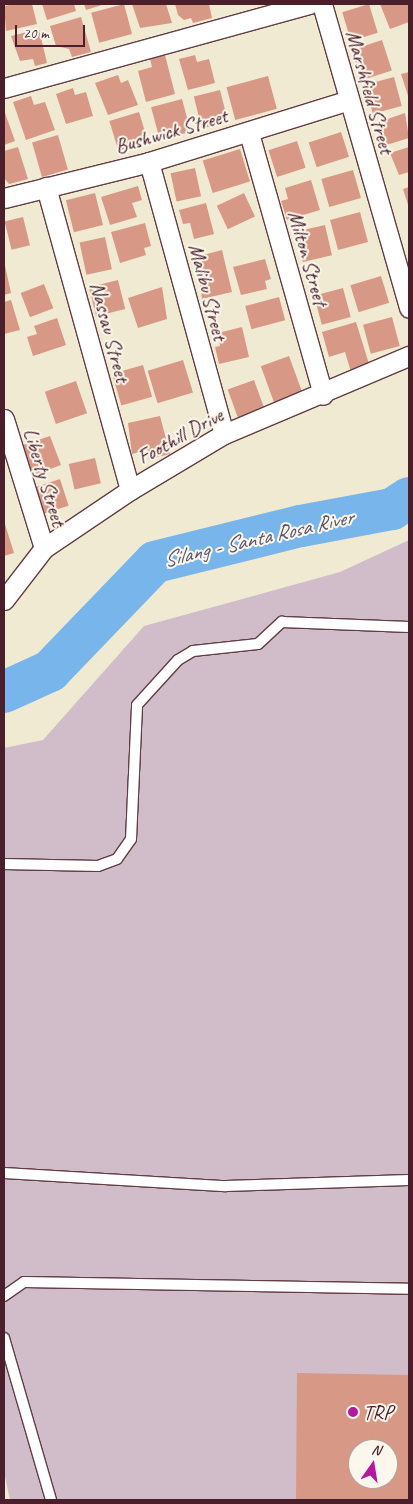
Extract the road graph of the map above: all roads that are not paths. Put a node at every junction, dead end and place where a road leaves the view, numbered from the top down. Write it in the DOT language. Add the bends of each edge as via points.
graph roads {
  1 [pos="310,4"];
  2 [pos="322,4"];
  3 [pos="4,88"];
  4 [pos="349,100"];
  5 [pos="249,133"];
  6 [pos="149,162"];
  7 [pos="46,187"];
  8 [pos="4,198"];
  9 [pos="409,308"];
  10 [pos="409,356"];
  11 [pos="323,396"];
  12 [pos="4,419"];
  13 [pos="224,434"];
  14 [pos="130,490"];
  15 [pos="44,548"];
  16 [pos="4,600"];
  17 [pos="409,627"];
  18 [pos="4,864"];
  19 [pos="4,1173"];
  20 [pos="409,1180"];
  21 [pos="409,1289"];
  22 [pos="4,1296"];
  23 [pos="4,1338"];
  24 [pos="51,1500"];
  1 -- 3 [label="street"];
  2 -- 4 [label="street, Marshfield Street"];
  4 -- 5 [label="street, Bushwick Street"];
  4 -- 9 [label="street, Marshfield Street"];
  5 -- 6 [label="street, Bushwick Street"];
  5 -- 11 [label="street, Milton Street"];
  6 -- 7 [label="street, Bushwick Street"];
  6 -- 13 [label="street, Malibu Street"];
  7 -- 8 [label="street, Bushwick Street"];
  7 -- 14 [label="street, Nassau Street"];
  10 -- 11 [label="street, Foothill Drive"];
  11 -- 13 [label="street, Foothill Drive"];
  12 -- 15 [label="street, Liberty Street"];
  13 -- 14 [label="street, Foothill Drive"];
  14 -- 15 [label="street, Foothill Drive"];
  15 -- 16 [label="street, Foothill Drive"];
  17 -- 18 [label="lane" via="282,622 258,644 193,651 178,660 137,705 131,839 118,859 98,866"];
  19 -- 20 [label="lane" via="226,1186"];
  21 -- 22 [label="lane" via="24,1282"];
  23 -- 24 [label="lane"];
}
